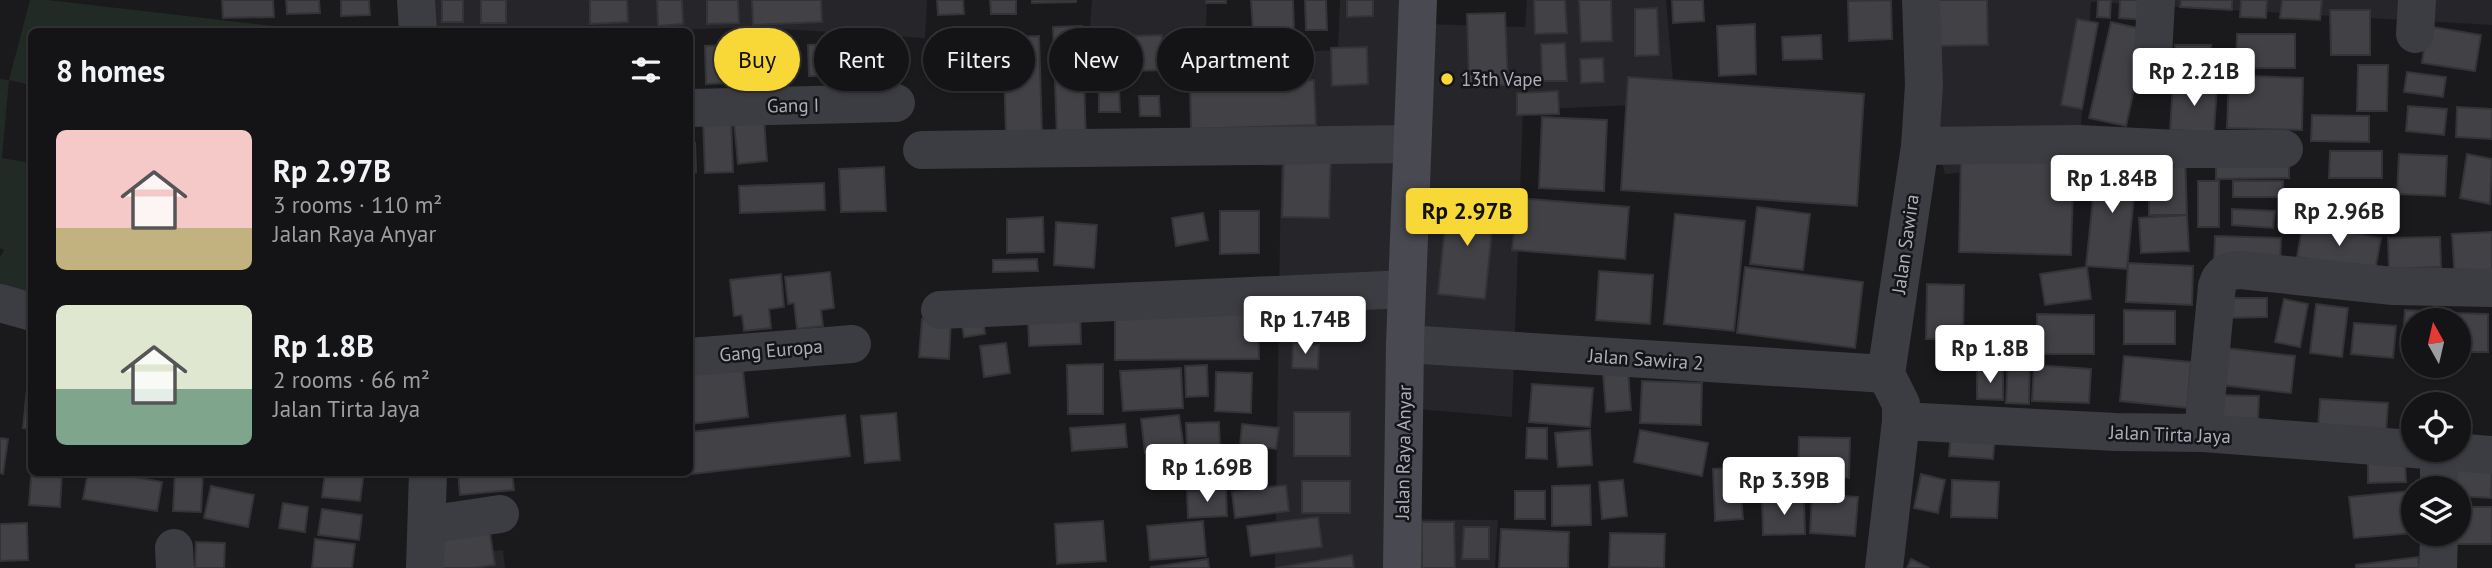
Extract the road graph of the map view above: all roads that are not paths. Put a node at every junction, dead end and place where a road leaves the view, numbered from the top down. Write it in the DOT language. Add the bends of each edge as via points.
graph roads {
  1 [pos="416,0"];
  2 [pos="1418,0"];
  3 [pos="1921,0"];
  4 [pos="2156,0"];
  5 [pos="418,28"];
  6 [pos="2154,57"];
  7 [pos="896,103"];
  8 [pos="693,108"];
  9 [pos="1411,144"];
  10 [pos="1920,146"];
  11 [pos="2284,149"];
  12 [pos="922,150"];
  13 [pos="2492,288"];
  14 [pos="1407,289"];
  15 [pos="0,303"];
  16 [pos="940,310"];
  17 [pos="28,311"];
  18 [pos="852,344"];
  19 [pos="1405,344"];
  20 [pos="693,357"];
  21 [pos="1886,374"];
  22 [pos="1901,421"];
  23 [pos="2203,433"];
  24 [pos="2492,454"];
  25 [pos="2439,470"];
  26 [pos="428,476"];
  27 [pos="500,514"];
  28 [pos="427,525"];
  29 [pos="2439,546"];
  30 [pos="425,568"];
  31 [pos="1402,568"];
  32 [pos="1884,568"];
  33 [pos="2438,568"];
  1 -- 5 [label="street"];
  2 -- 9 [label="street, Jalan Raya Anyar"];
  3 -- 10 [label="street, Jalan Sawira" via="1924,85"];
  4 -- 6 [label="street"];
  7 -- 8 [label="street, Gang I"];
  9 -- 12 [label="street"];
  9 -- 14 [label="street, Jalan Raya Anyar"];
  10 -- 11 [label="street"];
  10 -- 21 [label="street, Jalan Sawira"];
  13 -- 23 [label="street" via="2393,286 2227,271 2217,286"];
  14 -- 16 [label="street"];
  14 -- 19 [label="street, Jalan Raya Anyar"];
  15 -- 17 [label="street"];
  18 -- 20 [label="street, Gang Europa"];
  19 -- 21 [label="street, Jalan Sawira 2"];
  19 -- 31 [label="street, Jalan Raya Anyar"];
  21 -- 22 [label="street" via="1901,404"];
  22 -- 23 [label="street, Jalan Tirta Jaya"];
  22 -- 32 [label="street"];
  23 -- 25 [label="street, Jalan Tirta Jaya"];
  24 -- 25 [label="street, Jalan Tirta Jaya"];
  26 -- 28 [label="street"];
  27 -- 28 [label="street"];
  28 -- 30 [label="street"];
  29 -- 33 [label="street"];
}
